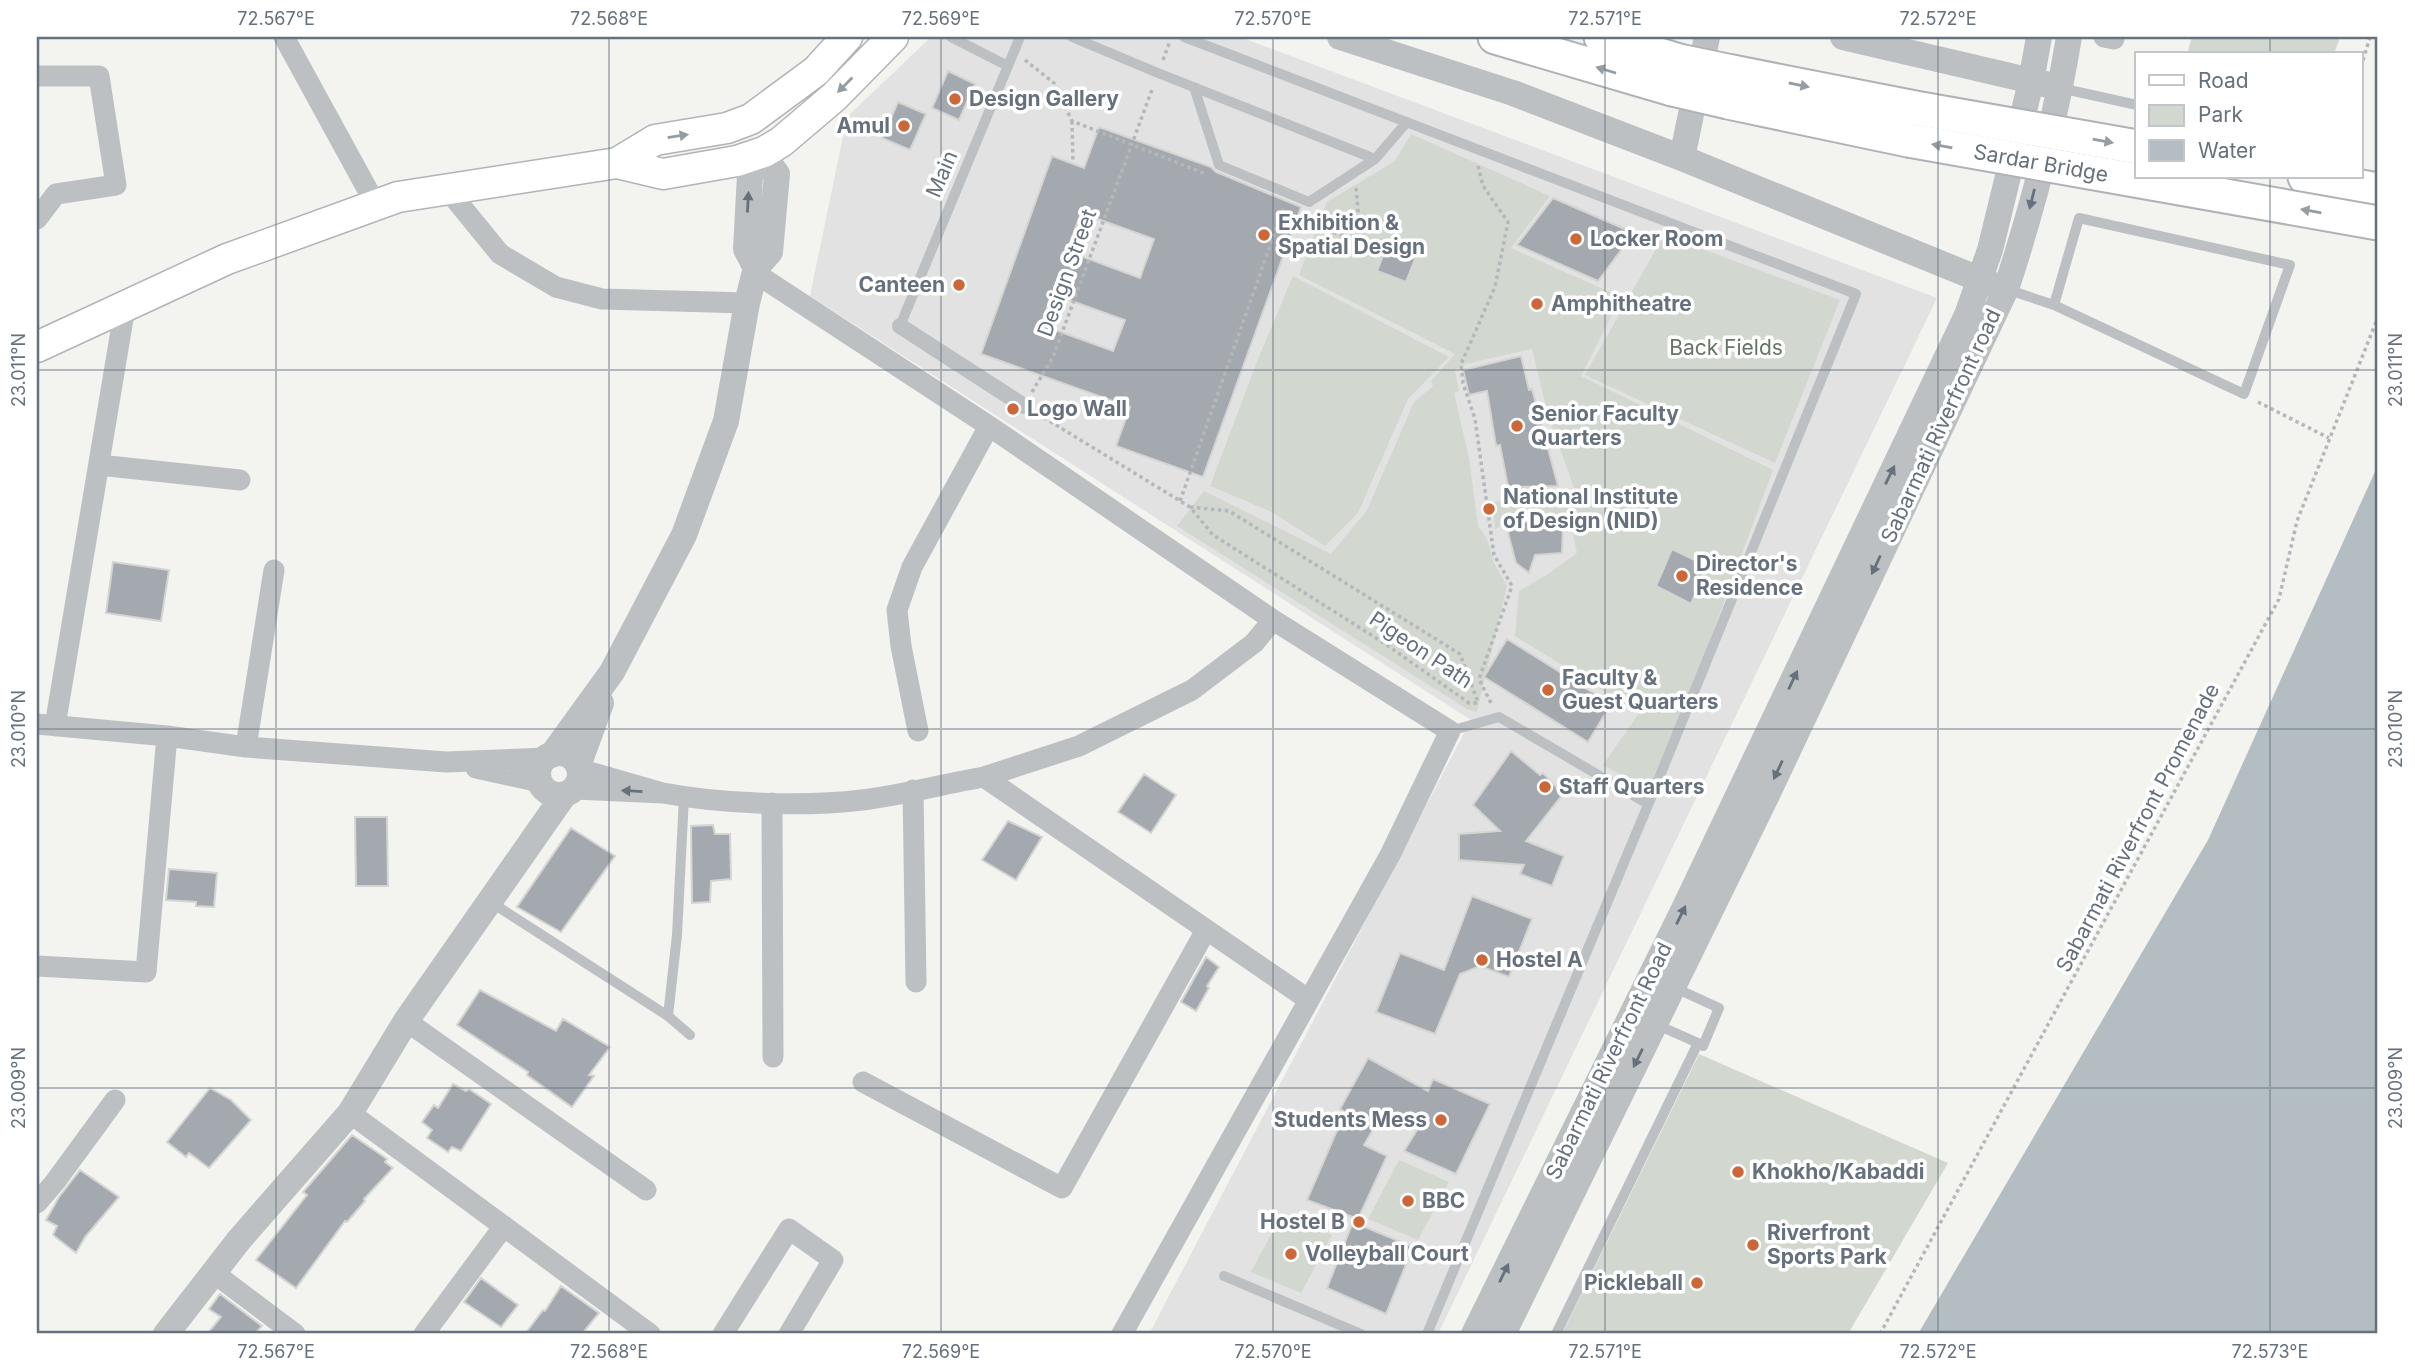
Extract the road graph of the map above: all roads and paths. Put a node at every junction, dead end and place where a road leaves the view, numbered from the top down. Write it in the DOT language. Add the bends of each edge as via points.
graph roads {
  1 [pos="284,37"];
  2 [pos="847,37"];
  3 [pos="893,37"];
  4 [pos="951,37"];
  5 [pos="1020,37"];
  6 [pos="1072,37"];
  7 [pos="1172,37"];
  8 [pos="1184,37"];
  9 [pos="1340,37"];
  10 [pos="1495,37"];
  11 [pos="1601,37"];
  12 [pos="1707,37"];
  13 [pos="1843,37"];
  14 [pos="2039,37"];
  15 [pos="2070,37"];
  16 [pos="2104,37"];
  17 [pos="2114,37"];
  18 [pos="2370,37"];
  19 [pos="1014,51"];
  20 [pos="2362,64"];
  21 [pos="1008,66"];
  22 [pos="1158,73"];
  23 [pos="1675,75"];
  24 [pos="37,76"];
  25 [pos="2031,82"];
  26 [pos="1194,87"];
  27 [pos="1730,87"];
  28 [pos="2060,88"];
  29 [pos="2135,105"];
  30 [pos="751,120"];
  31 [pos="1072,121"];
  32 [pos="1407,122"];
  33 [pos="1130,146"];
  34 [pos="2135,147"];
  35 [pos="1473,148"];
  36 [pos="764,154"];
  37 [pos="1682,158"];
  38 [pos="1375,159"];
  39 [pos="1073,162"];
  40 [pos="617,163"];
  41 [pos="1355,172"];
  42 [pos="1208,175"];
  43 [pos="2311,178"];
  44 [pos="447,189"];
  45 [pos="2378,190"];
  46 [pos="1285,204"];
  47 [pos="376,205"];
  48 [pos="1308,218"];
  49 [pos="37,219"];
  50 [pos="2378,223"];
  51 [pos="1361,243"];
  52 [pos="1389,257"];
  53 [pos="756,270"];
  54 [pos="1980,281"];
  55 [pos="2006,289"];
  56 [pos="747,303"];
  57 [pos="2054,305"];
  58 [pos="125,307"];
  59 [pos="2378,317"];
  60 [pos="900,326"];
  61 [pos="37,347"];
  62 [pos="2244,394"];
  63 [pos="1024,405"];
  64 [pos="989,426"];
  65 [pos="2330,438"];
  66 [pos="99,465"];
  67 [pos="240,480"];
  68 [pos="1180,501"];
  69 [pos="1190,507"];
  70 [pos="274,570"];
  71 [pos="1273,620"];
  72 [pos="1492,713"];
  73 [pos="46,725"];
  74 [pos="918,731"];
  75 [pos="1450,731"];
  76 [pos="167,736"];
  77 [pos="246,747"];
  78 [pos="560,775"];
  79 [pos="984,777"];
  80 [pos="913,790"];
  81 [pos="1754,792"];
  82 [pos="673,795"];
  83 [pos="772,803"];
  84 [pos="1648,804"];
  85 [pos="495,892"];
  86 [pos="1206,930"];
  87 [pos="37,966"];
  88 [pos="916,982"];
  89 [pos="1672,987"];
  90 [pos="1309,1000"];
  91 [pos="668,1016"];
  92 [pos="406,1021"];
  93 [pos="1654,1024"];
  94 [pos="690,1035"];
  95 [pos="1698,1043"];
  96 [pos="774,1057"];
  97 [pos="863,1082"];
  98 [pos="115,1100"];
  99 [pos="350,1113"];
  100 [pos="646,1190"];
  101 [pos="37,1203"];
  102 [pos="504,1226"];
  103 [pos="214,1273"];
  104 [pos="1224,1276"];
  105 [pos="641,1332"];
  106 [pos="166,1334"];
  107 [pos="295,1334"];
  108 [pos="424,1334"];
  109 [pos="723,1334"];
  110 [pos="789,1334"];
  111 [pos="1122,1334"];
  112 [pos="1361,1334"];
  113 [pos="1427,1334"];
  114 [pos="1474,1334"];
  115 [pos="1503,1334"];
  116 [pos="1556,1334"];
  117 [pos="1880,1334"];
  1 -- 47 [label="street"];
  2 -- 30 [label="main road" via="816,71"];
  3 -- 36 [label="main road, one-way" via="834,97"];
  4 -- 21 [label="lane"];
  5 -- 19 [label="lane, Main"];
  6 -- 22 [label="lane"];
  7 -- 22 [label="path, Design Street"];
  8 -- 32 [label="lane"];
  9 -- 37 [label="street" via="1513,93"];
  23 -- 10 [label="main road, one-way"];
  11 -- 23 [label="main road"];
  12 -- 37 [label="street"];
  13 -- 25 [label="street"];
  14 -- 25 [label="street, Sabarmati Riverfront road"];
  15 -- 28 [label="street, Sabarmati Riverfront road"];
  16 -- 17 [label="street"];
  18 -- 20 [label="path"];
  19 -- 21 [label="lane, Main"];
  19 -- 31 [label="path" via="1054,83"];
  21 -- 60 [label="lane, Main"];
  22 -- 26 [label="lane"];
  22 -- 33 [label="path, Design Street"];
  23 -- 27 [label="main road, bridge"];
  24 -- 49 [label="street" via="99,76 116,185 56,194"];
  25 -- 28 [label="street"];
  25 -- 54 [label="street, Sabarmati Riverfront road"];
  26 -- 38 [label="lane"];
  26 -- 41 [label="lane" via="1219,165 1309,202"];
  27 -- 34 [label="main road, Sardar Bridge, one-way, bridge" via="1915,108"];
  50 -- 27 [label="main road, Sardar Bridge, one-way, bridge" via="1908,140"];
  28 -- 29 [label="lane"];
  28 -- 55 [label="street, Sabarmati Riverfront road, one-way"];
  30 -- 36 [label="street"];
  40 -- 30 [label="main road, one-way" via="655,140"];
  31 -- 33 [label="path"];
  31 -- 39 [label="path"];
  32 -- 35 [label="lane"];
  32 -- 38 [label="lane"];
  33 -- 42 [label="path"];
  33 -- 63 [label="path, Design Street" via="1053,358"];
  35 -- 72 [label="path" via="1483,186 1508,222 1495,288 1461,363 1462,383 1475,419 1494,555 1512,586 1479,679"];
  35 -- 84 [label="lane" via="1856,294"];
  36 -- 40 [label="main road" via="663,174"];
  36 -- 53 [label="street" via="750,175 746,249"];
  37 -- 54 [label="street"];
  38 -- 41 [label="lane"];
  40 -- 44 [label="main road"];
  41 -- 51 [label="path"];
  43 -- 45 [label="main road"];
  44 -- 47 [label="main road"];
  44 -- 56 [label="street" via="500,254 556,287 602,299"];
  46 -- 68 [label="path"];
  47 -- 58 [label="main road" via="227,259"];
  48 -- 51 [label="path"];
  51 -- 52 [label="path"];
  53 -- 56 [label="street"];
  53 -- 64 [label="street"];
  54 -- 55 [label="street"];
  81 -- 54 [label="street, Sabarmati Riverfront road, one-way"];
  55 -- 57 [label="lane"];
  55 -- 81 [label="street, Sabarmati Riverfront road, one-way"];
  56 -- 78 [label="street" via="726,421 684,536"];
  57 -- 62 [label="lane"];
  57 -- 62 [label="lane" via="2079,218 2290,265"];
  58 -- 61 [label="main road"];
  58 -- 66 [label="street"];
  59 -- 65 [label="path, Sabarmati Riverfront Promenade"];
  60 -- 63 [label="street"];
  62 -- 65 [label="path"];
  63 -- 68 [label="path, Pigeon Path"];
  64 -- 71 [label="street"];
  64 -- 74 [label="street" via="912,567 897,610"];
  65 -- 117 [label="path, Sabarmati Riverfront Promenade" via="2297,522 2279,599"];
  66 -- 67 [label="street"];
  66 -- 73 [label="street"];
  68 -- 69 [label="path, Pigeon Path"];
  69 -- 69 [label="path, Pigeon Path" via="1213,535 1384,643 1469,703 1478,703 1460,654 1229,511"];
  70 -- 77 [label="street"];
  71 -- 75 [label="street"];
  71 -- 79 [label="street" via="1254,643 1192,690 1079,746"];
  73 -- 76 [label="street"];
  75 -- 84 [label="lane" via="1499,717"];
  75 -- 90 [label="street" via="1390,855"];
  76 -- 77 [label="street"];
  76 -- 87 [label="street" via="146,972"];
  77 -- 78 [label="street"];
  78 -- 82 [label="street"];
  78 -- 85 [label="street"];
  79 -- 80 [label="street"];
  79 -- 86 [label="street"];
  80 -- 83 [label="street" via="861,800"];
  80 -- 88 [label="street"];
  81 -- 89 [label="street, Sabarmati Riverfront Road"];
  114 -- 81 [label="street, Sabarmati Riverfront Road, one-way"];
  82 -- 83 [label="street"];
  82 -- 91 [label="lane" via="677,935"];
  83 -- 96 [label="street"];
  84 -- 113 [label="lane"];
  85 -- 91 [label="lane"];
  85 -- 92 [label="street"];
  86 -- 90 [label="street"];
  86 -- 97 [label="street" via="1062,1188"];
  89 -- 93 [label="street, Sabarmati Riverfront Road"];
  89 -- 95 [label="lane" via="1719,1008 1703,1046"];
  90 -- 111 [label="street"];
  91 -- 94 [label="lane"];
  92 -- 99 [label="street"];
  92 -- 100 [label="street"];
  93 -- 95 [label="lane"];
  93 -- 115 [label="street, Sabarmati Riverfront Road, one-way"];
  95 -- 116 [label="lane"];
  98 -- 101 [label="street"];
  99 -- 102 [label="street"];
  99 -- 103 [label="street"];
  102 -- 105 [label="street"];
  102 -- 108 [label="street"];
  103 -- 106 [label="street"];
  103 -- 107 [label="street"];
  104 -- 112 [label="lane"];
  109 -- 110 [label="street" via="789,1229 833,1260"];
}
